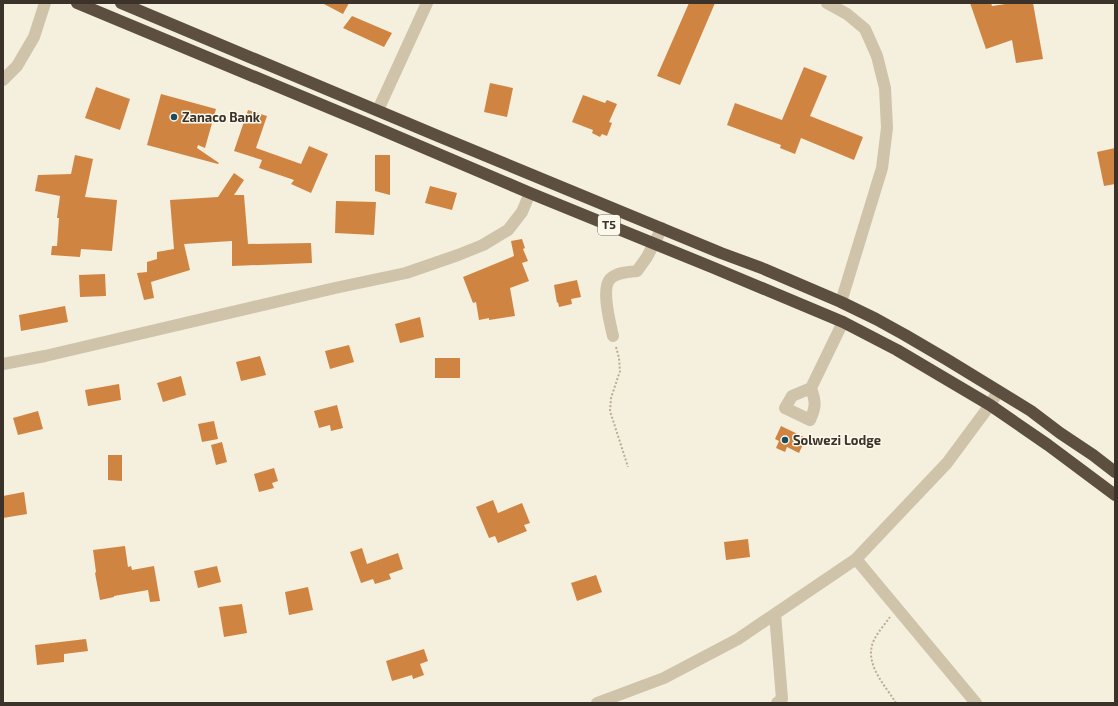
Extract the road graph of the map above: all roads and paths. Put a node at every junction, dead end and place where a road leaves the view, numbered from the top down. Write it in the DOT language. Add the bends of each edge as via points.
graph roads {
  1 [pos="45,3"];
  2 [pos="77,3"];
  3 [pos="122,3"];
  4 [pos="428,3"];
  5 [pos="827,3"];
  6 [pos="3,80"];
  7 [pos="378,110"];
  8 [pos="530,193"];
  9 [pos="662,228"];
  10 [pos="654,243"];
  11 [pos="840,302"];
  12 [pos="843,322"];
  13 [pos="613,336"];
  14 [pos="3,364"];
  15 [pos="811,388"];
  16 [pos="998,391"];
  17 [pos="990,405"];
  18 [pos="628,467"];
  19 [pos="1115,472"];
  20 [pos="1115,495"];
  21 [pos="856,559"];
  22 [pos="896,607"];
  23 [pos="775,614"];
  24 [pos="597,703"];
  25 [pos="777,703"];
  26 [pos="896,703"];
  27 [pos="976,703"];
  1 -- 6 [label="street" via="34,37 18,66"];
  2 -- 8 [label="highway, T5"];
  3 -- 7 [label="highway, T5"];
  4 -- 7 [label="street"];
  5 -- 11 [label="street" via="847,14 865,29 877,56 884,88 887,128 882,168"];
  7 -- 9 [label="highway, T5"];
  8 -- 10 [label="highway, T5"];
  8 -- 14 [label="street" via="522,212 508,230 483,245 406,273"];
  9 -- 10 [label="street"];
  9 -- 11 [label="highway, T5" via="764,268"];
  10 -- 12 [label="highway, T5"];
  10 -- 13 [label="street" via="637,271 617,274 606,286"];
  11 -- 16 [label="highway, T5" via="905,335"];
  12 -- 15 [label="street"];
  12 -- 17 [label="highway, T5" via="897,350"];
  13 -- 18 [label="path" via="620,371 611,398 610,411"];
  16 -- 17 [label="street"];
  16 -- 19 [label="highway, T5" via="1031,411"];
  17 -- 20 [label="highway, T5"];
  17 -- 21 [label="street" via="947,463"];
  21 -- 22 [label="street"];
  21 -- 23 [label="street"];
  22 -- 26 [label="path" via="874,640 870,651 874,668"];
  22 -- 27 [label="street"];
  23 -- 24 [label="street" via="738,639 664,678"];
  23 -- 25 [label="street" via="782,699"];
}
